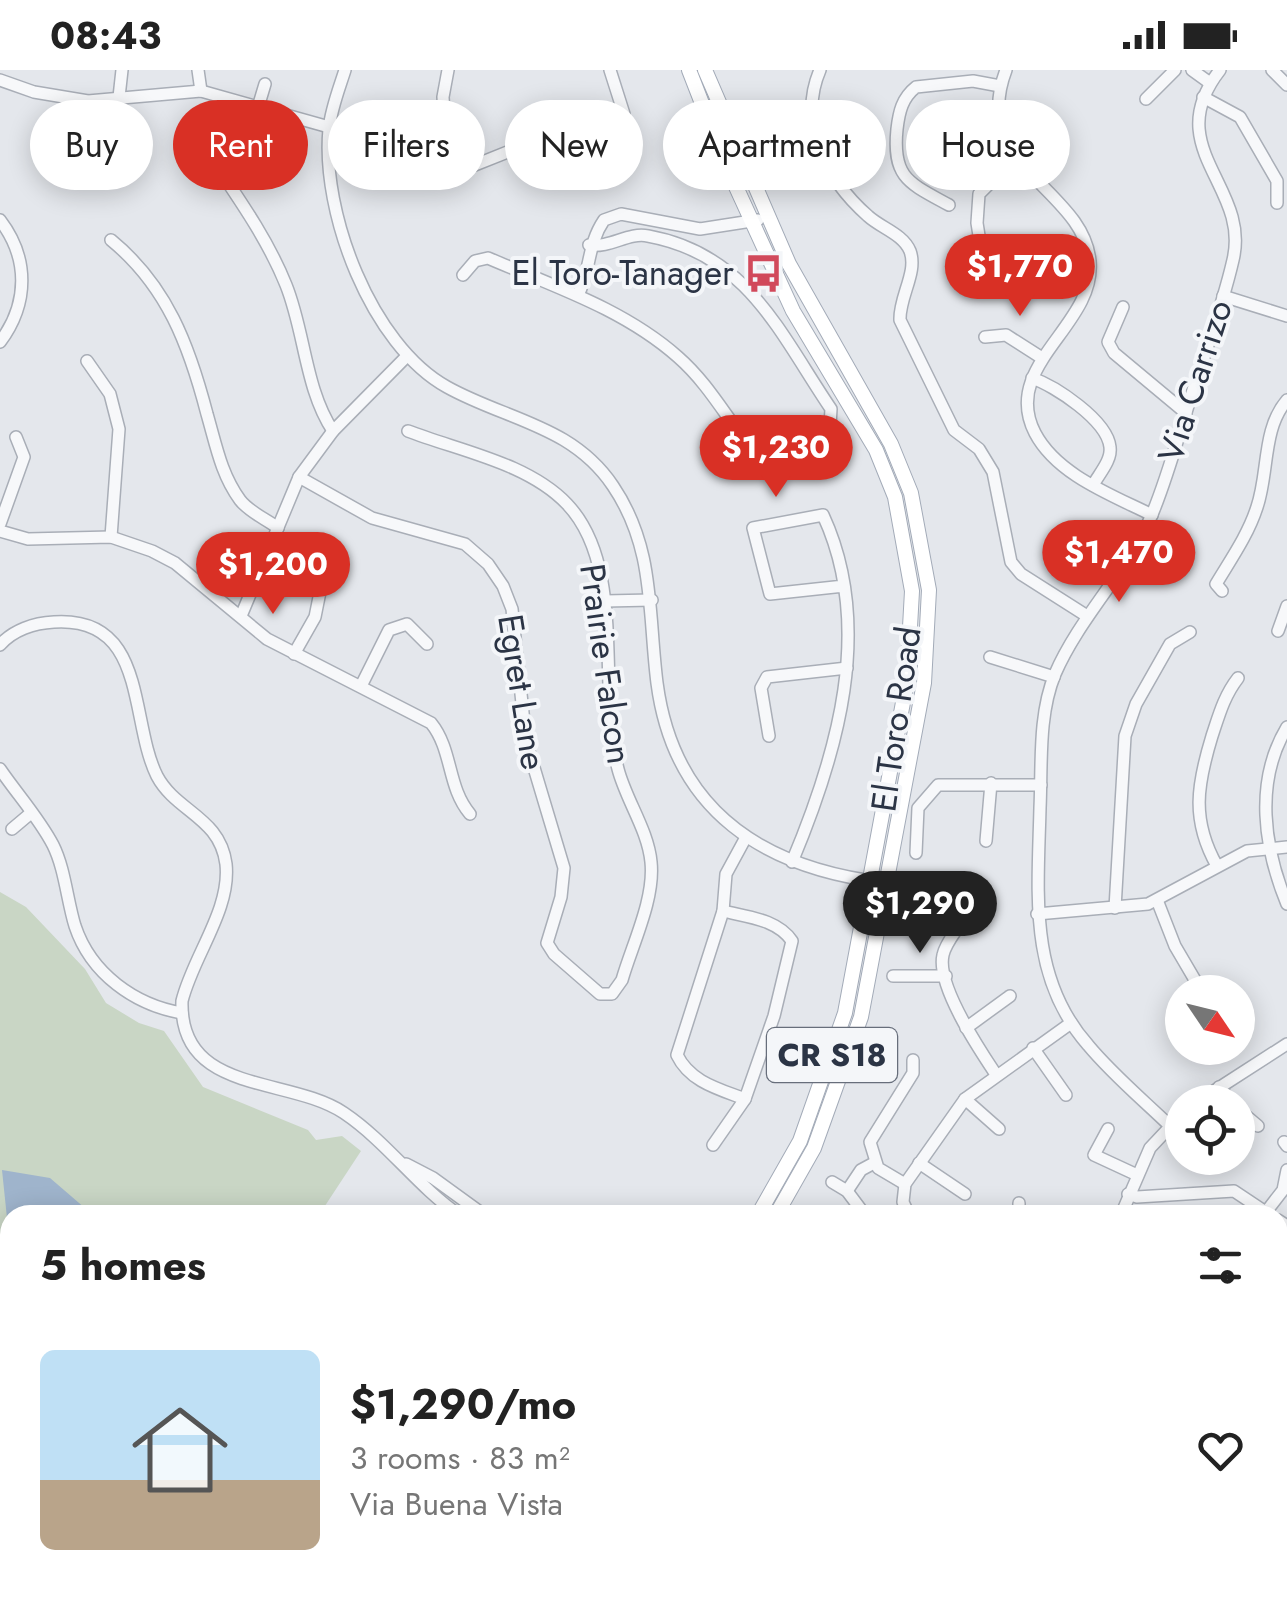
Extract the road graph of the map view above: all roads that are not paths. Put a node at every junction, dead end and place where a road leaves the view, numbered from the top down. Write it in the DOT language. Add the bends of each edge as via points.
graph roads {
  1 [pos="122,70"];
  2 [pos="198,70"];
  3 [pos="344,70"];
  4 [pos="448,70"];
  5 [pos="610,70"];
  6 [pos="689,70"];
  7 [pos="705,70"];
  8 [pos="820,70"];
  9 [pos="1006,70"];
  10 [pos="1176,70"];
  11 [pos="1192,70"];
  12 [pos="1220,70"];
  13 [pos="1272,70"];
  14 [pos="0,80"];
  15 [pos="1210,83"];
  16 [pos="266,84"];
  17 [pos="1287,85"];
  18 [pos="1000,86"];
  19 [pos="201,90"];
  20 [pos="119,97"];
  21 [pos="1203,97"];
  22 [pos="1146,98"];
  23 [pos="243,100"];
  24 [pos="261,100"];
  25 [pos="336,100"];
  26 [pos="999,100"];
  27 [pos="232,190"];
  28 [pos="334,190"];
  29 [pos="981,190"];
  30 [pos="1045,190"];
  31 [pos="1277,203"];
  32 [pos="949,205"];
  33 [pos="0,220"];
  34 [pos="760,220"];
  35 [pos="111,240"];
  36 [pos="589,246"];
  37 [pos="1006,274"];
  38 [pos="464,275"];
  39 [pos="578,295"];
  40 [pos="1223,296"];
  41 [pos="1123,306"];
  42 [pos="1287,316"];
  43 [pos="985,336"];
  44 [pos="0,342"];
  45 [pos="407,356"];
  46 [pos="1042,358"];
  47 [pos="87,362"];
  48 [pos="1032,378"];
  49 [pos="1287,400"];
  50 [pos="1186,412"];
  51 [pos="333,431"];
  52 [pos="408,431"];
  53 [pos="16,437"];
  54 [pos="299,477"];
  55 [pos="1094,485"];
  56 [pos="1152,515"];
  57 [pos="0,527"];
  58 [pos="278,528"];
  59 [pos="111,537"];
  60 [pos="844,586"];
  61 [pos="320,592"];
  62 [pos="1222,592"];
  63 [pos="652,600"];
  64 [pos="605,601"];
  65 [pos="1287,606"];
  66 [pos="242,616"];
  67 [pos="1087,616"];
  68 [pos="1278,631"];
  69 [pos="1190,632"];
  70 [pos="4,640"];
  71 [pos="427,644"];
  72 [pos="294,654"];
  73 [pos="990,656"];
  74 [pos="846,668"];
  75 [pos="1054,677"];
  76 [pos="1238,678"];
  77 [pos="361,686"];
  78 [pos="1287,727"];
  79 [pos="769,736"];
  80 [pos="0,769"];
  81 [pos="990,782"];
  82 [pos="1041,785"];
  83 [pos="31,813"];
  84 [pos="470,814"];
  85 [pos="12,829"];
  86 [pos="745,838"];
  87 [pos="986,840"];
  88 [pos="1268,847"];
  89 [pos="1287,847"];
  90 [pos="916,853"];
  91 [pos="792,862"];
  92 [pos="1218,866"];
  93 [pos="870,881"];
  94 [pos="887,883"];
  95 [pos="1156,900"];
  96 [pos="905,904"];
  97 [pos="1287,904"];
  98 [pos="1115,908"];
  99 [pos="723,912"];
  100 [pos="1037,914"];
  101 [pos="1192,975"];
  102 [pos="893,976"];
  103 [pos="946,976"];
  104 [pos="612,994"];
  105 [pos="1010,996"];
  106 [pos="182,1013"];
  107 [pos="1071,1023"];
  108 [pos="966,1028"];
  109 [pos="1032,1048"];
  110 [pos="1285,1048"];
  111 [pos="913,1060"];
  112 [pos="996,1074"];
  113 [pos="1224,1085"];
  114 [pos="1066,1096"];
  115 [pos="745,1099"];
  116 [pos="965,1099"];
  117 [pos="1165,1121"];
  118 [pos="1255,1123"];
  119 [pos="1258,1126"];
  120 [pos="999,1129"];
  121 [pos="1108,1129"];
  122 [pos="1165,1131"];
  123 [pos="713,1145"];
  124 [pos="397,1160"];
  125 [pos="874,1163"];
  126 [pos="919,1163"];
  127 [pos="1287,1170"];
  128 [pos="1135,1174"];
  129 [pos="832,1182"];
  130 [pos="441,1183"];
  131 [pos="905,1184"];
  132 [pos="847,1191"];
  133 [pos="965,1194"];
  134 [pos="1128,1194"];
  135 [pos="438,1200"];
  136 [pos="445,1205"];
  137 [pos="471,1205"];
  138 [pos="764,1205"];
  139 [pos="782,1205"];
  140 [pos="858,1205"];
  141 [pos="904,1205"];
  142 [pos="1124,1205"];
  143 [pos="1255,1205"];
  144 [pos="1274,1205"];
  1 -- 20 [label="street"];
  2 -- 19 [label="street"];
  3 -- 25 [label="street"];
  4 -- 5 [label="street" via="446,150 475,164 530,143 621,128 624,114"];
  6 -- 34 [label="main road, El Toro Road / CR S18"];
  7 -- 34 [label="main road, El Toro Road / CR S18"];
  8 -- 67 [label="street" via="812,136 845,191 909,250 912,267 900,320 954,430 993,472 1011,562"];
  9 -- 18 [label="street"];
  10 -- 22 [label="street"];
  11 -- 15 [label="street"];
  12 -- 15 [label="street, Via Carrizo"];
  13 -- 17 [label="street"];
  14 -- 20 [label="street" via="88,101"];
  15 -- 21 [label="street, Via Carrizo"];
  16 -- 24 [label="street"];
  18 -- 26 [label="street"];
  18 -- 32 [label="street" via="973,80 916,87 900,107 898,170"];
  19 -- 20 [label="street"];
  19 -- 23 [label="street"];
  21 -- 31 [label="street" via="1240,116 1277,181"];
  21 -- 40 [label="street, Via Carrizo" via="1202,151 1236,227"];
  27 -- 51 [label="street" via="287,287 317,401"];
  28 -- 45 [label="street" via="362,286"];
  29 -- 37 [label="street" via="976,202 984,267"];
  30 -- 46 [label="street" via="1089,254 1086,296"];
  33 -- 44 [label="street" via="20,257 22,294"];
  34 -- 36 [label="street" via="700,228 622,214 604,220"];
  34 -- 93 [label="main road, El Toro Road / CR S18" via="794,311 876,450 907,548 908,681"];
  34 -- 94 [label="main road, El Toro Road / CR S18" via="891,444 924,546 924,682"];
  35 -- 58 [label="street" via="136,261 177,321 224,474 243,504"];
  36 -- 39 [label="street"];
  36 -- 39 [label="street" via="650,236 702,256 752,289 831,409 832,422 816,434 755,452 719,400 678,358"];
  38 -- 39 [label="street" via="484,257"];
  40 -- 42 [label="street"];
  40 -- 50 [label="street, Via Carrizo"];
  41 -- 50 [label="street" via="1108,342 1114,353"];
  43 -- 46 [label="street" via="1006,334"];
  45 -- 51 [label="street"];
  45 -- 63 [label="street" via="455,392 542,425 597,466 634,520"];
  46 -- 48 [label="street"];
  47 -- 59 [label="street" via="110,394 119,429"];
  48 -- 55 [label="street" via="1028,414 1035,433 1064,466"];
  48 -- 55 [label="street" via="1062,390 1109,441 1110,456"];
  49 -- 62 [label="street" via="1272,429 1249,529 1216,584"];
  50 -- 56 [label="street, Via Carrizo"];
  51 -- 54 [label="street"];
  52 -- 64 [label="street, Prairie Falcon" via="513,469 558,496 580,524"];
  53 -- 57 [label="street" via="24,457"];
  54 -- 58 [label="street"];
  54 -- 104 [label="street, Egret Lane" via="372,518 465,544 503,586 512,609 526,741 564,868 547,943 600,994"];
  55 -- 56 [label="street"];
  56 -- 67 [label="street, Via Carrizo"];
  57 -- 59 [label="street" via="28,539"];
  58 -- 66 [label="street"];
  59 -- 66 [label="street" via="176,564"];
  60 -- 60 [label="street" via="826,520 817,513 753,528 770,594"];
  60 -- 74 [label="street"];
  61 -- 72 [label="street" via="315,617"];
  63 -- 64 [label="street"];
  63 -- 86 [label="street" via="665,725 681,766"];
  64 -- 104 [label="street, Prairie Falcon" via="606,700 618,768 652,864 622,980"];
  65 -- 68 [label="street"];
  66 -- 72 [label="street"];
  67 -- 75 [label="street, Via Carrizo"];
  69 -- 98 [label="street" via="1170,644 1124,736"];
  70 -- 106 [label="street" via="39,623 75,622 114,643 128,667 158,779 216,832 227,884 188,975"];
  71 -- 77 [label="street" via="397,624"];
  72 -- 77 [label="street"];
  73 -- 75 [label="street"];
  74 -- 79 [label="street" via="767,678 761,688"];
  74 -- 91 [label="street" via="845,700 819,798"];
  75 -- 82 [label="street, Via Carrizo"];
  76 -- 92 [label="street" via="1220,709 1198,783 1199,825"];
  77 -- 84 [label="street" via="431,723 456,796"];
  78 -- 88 [label="street" via="1264,817"];
  80 -- 83 [label="street"];
  81 -- 82 [label="street"];
  81 -- 87 [label="street"];
  81 -- 90 [label="street" via="938,785 918,808"];
  82 -- 100 [label="street, Via Carrizo"];
  83 -- 85 [label="street"];
  83 -- 106 [label="street" via="54,846 76,930 95,961 148,1007"];
  86 -- 91 [label="street"];
  86 -- 99 [label="street" via="726,874"];
  88 -- 89 [label="street"];
  88 -- 92 [label="street"];
  88 -- 97 [label="street"];
  91 -- 93 [label="street"];
  92 -- 95 [label="street"];
  93 -- 94 [label="street"];
  93 -- 138 [label="main road, El Toro Road / CR S18" via="826,1076"];
  94 -- 139 [label="main road, El Toro Road / CR S18" via="841,1082"];
  95 -- 98 [label="street"];
  95 -- 101 [label="street"];
  96 -- 103 [label="street" via="958,910 959,926 943,955"];
  98 -- 100 [label="street"];
  99 -- 115 [label="street" via="677,1055 707,1085"];
  99 -- 115 [label="street" via="767,922 792,941"];
  100 -- 107 [label="street, Via Carrizo" via="1043,961"];
  102 -- 103 [label="street"];
  103 -- 108 [label="street"];
  105 -- 108 [label="street"];
  106 -- 124 [label="street" via="195,1048 216,1068 344,1113"];
  107 -- 109 [label="street"];
  107 -- 117 [label="street, Via Carrizo"];
  108 -- 112 [label="street"];
  109 -- 112 [label="street"];
  109 -- 114 [label="street"];
  110 -- 113 [label="street"];
  111 -- 125 [label="street" via="914,1074 870,1142"];
  112 -- 116 [label="street"];
  115 -- 123 [label="street"];
  116 -- 120 [label="street"];
  116 -- 126 [label="street"];
  118 -- 119 [label="street"];
  121 -- 128 [label="street" via="1094,1155"];
  122 -- 128 [label="street"];
  124 -- 130 [label="street"];
  124 -- 135 [label="street"];
  125 -- 131 [label="street"];
  125 -- 132 [label="street"];
  126 -- 131 [label="street"];
  126 -- 133 [label="street"];
  127 -- 144 [label="street"];
  128 -- 134 [label="street"];
  129 -- 132 [label="street"];
  130 -- 135 [label="street"];
  130 -- 137 [label="street"];
  131 -- 141 [label="street"];
  132 -- 140 [label="street"];
  134 -- 142 [label="street"];
  134 -- 143 [label="street" via="1234,1191"];
  135 -- 136 [label="street"];
}
